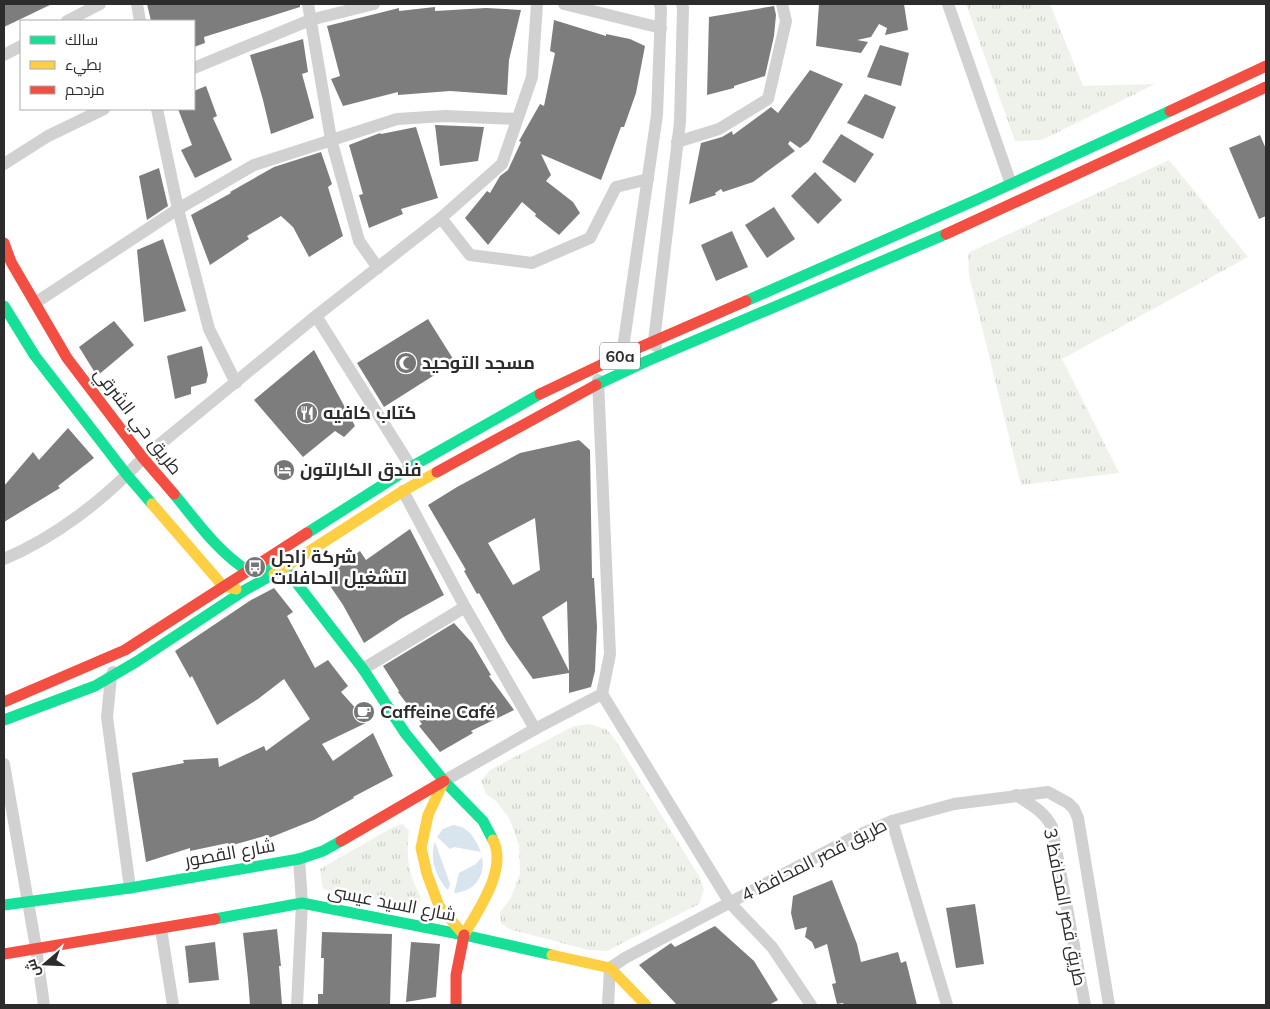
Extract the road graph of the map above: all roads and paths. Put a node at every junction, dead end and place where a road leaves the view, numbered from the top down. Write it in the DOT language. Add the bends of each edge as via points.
graph roads {
  1 [pos="100,4"];
  2 [pos="137,4"];
  3 [pos="308,4"];
  4 [pos="374,4"];
  5 [pos="537,4"];
  6 [pos="564,4"];
  7 [pos="660,4"];
  8 [pos="682,4"];
  9 [pos="782,4"];
  10 [pos="948,4"];
  11 [pos="69,20"];
  12 [pos="140,20"];
  13 [pos="310,20"];
  14 [pos="661,28"];
  15 [pos="20,47"];
  16 [pos="4,55"];
  17 [pos="1266,66"];
  18 [pos="195,68"];
  19 [pos="1266,87"];
  20 [pos="102,110"];
  21 [pos="157,110"];
  22 [pos="518,119"];
  23 [pos="331,139"];
  24 [pos="678,142"];
  25 [pos="4,164"];
  26 [pos="648,179"];
  27 [pos="1011,184"];
  28 [pos="178,209"];
  29 [pos="441,218"];
  30 [pos="4,243"];
  31 [pos="378,268"];
  32 [pos="35,303"];
  33 [pos="4,306"];
  34 [pos="316,316"];
  35 [pos="654,341"];
  36 [pos="622,355"];
  37 [pos="658,356"];
  38 [pos="596,368"];
  39 [pos="627,371"];
  40 [pos="236,383"];
  41 [pos="598,384"];
  42 [pos="143,458"];
  43 [pos="411,468"];
  44 [pos="127,475"];
  45 [pos="403,492"];
  46 [pos="4,559"];
  47 [pos="284,568"];
  48 [pos="248,571"];
  49 [pos="223,586"];
  50 [pos="246,590"];
  51 [pos="466,607"];
  52 [pos="125,650"];
  53 [pos="362,669"];
  54 [pos="111,676"];
  55 [pos="602,694"];
  56 [pos="4,702"];
  57 [pos="4,720"];
  58 [pos="535,729"];
  59 [pos="4,764"];
  60 [pos="444,781"];
  61 [pos="1016,795"];
  62 [pos="892,821"];
  63 [pos="299,859"];
  64 [pos="130,888"];
  65 [pos="28,901"];
  66 [pos="302,902"];
  67 [pos="730,903"];
  68 [pos="4,906"];
  69 [pos="161,928"];
  70 [pos="464,935"];
  71 [pos="36,948"];
  72 [pos="4,954"];
  73 [pos="610,968"];
  74 [pos="44,1005"];
  75 [pos="173,1005"];
  76 [pos="297,1005"];
  77 [pos="456,1005"];
  78 [pos="608,1005"];
  79 [pos="646,1005"];
  80 [pos="811,1005"];
  81 [pos="947,1005"];
  82 [pos="1085,1005"];
  83 [pos="1109,1005"];
  1 -- 11 [label="street"];
  2 -- 12 [label="street"];
  3 -- 13 [label="street"];
  4 -- 13 [label="street"];
  5 -- 22 [label="street" via="532,77"];
  6 -- 14 [label="street"];
  7 -- 14 [label="street"];
  8 -- 24 [label="street"];
  9 -- 24 [label="street" via="786,21 768,99 719,129"];
  10 -- 27 [label="street"];
  13 -- 18 [label="street"];
  13 -- 23 [label="street"];
  14 -- 26 [label="street" via="657,115"];
  15 -- 16 [label="street"];
  17 -- 27 [label="main road, 60a"];
  19 -- 37 [label="main road, 60a" via="983,218"];
  20 -- 25 [label="street" via="48,136"];
  21 -- 28 [label="street"];
  22 -- 23 [label="street" via="445,116 397,119"];
  22 -- 29 [label="street" via="502,164"];
  23 -- 28 [label="street" via="254,165"];
  23 -- 31 [label="street" via="359,241"];
  24 -- 35 [label="street"];
  26 -- 29 [label="street" via="616,187 590,238 532,263 470,255"];
  26 -- 36 [label="street"];
  27 -- 35 [label="main road, 60a"];
  28 -- 32 [label="street"];
  28 -- 40 [label="street" via="209,329"];
  29 -- 31 [label="street"];
  30 -- 32 [label="main road, طريق حي الشرقي" via="10,262"];
  31 -- 34 [label="street"];
  32 -- 42 [label="main road, طريق حي الشرقي" via="67,358"];
  33 -- 44 [label="main road" via="35,356"];
  34 -- 40 [label="street"];
  34 -- 43 [label="street"];
  35 -- 36 [label="main road, 60a"];
  35 -- 37 [label="street"];
  36 -- 38 [label="main road, 60a"];
  36 -- 39 [label="street"];
  37 -- 39 [label="main road, 60a"];
  38 -- 41 [label="street"];
  38 -- 43 [label="main road, 60a" via="543,392"];
  39 -- 41 [label="main road, 60a"];
  40 -- 42 [label="street"];
  41 -- 45 [label="main road, 60a"];
  41 -- 55 [label="street" via="610,654"];
  42 -- 44 [label="street"];
  42 -- 48 [label="main road, طريق حي الشرقي" via="219,548"];
  43 -- 48 [label="main road, 60a"];
  44 -- 46 [label="street" via="55,533"];
  44 -- 49 [label="main road"];
  45 -- 47 [label="main road, 60a"];
  45 -- 51 [label="street"];
  47 -- 48 [label="main road"];
  47 -- 50 [label="main road, 60a"];
  47 -- 53 [label="main road"];
  48 -- 49 [label="main road, 60a"];
  49 -- 50 [label="main road"];
  49 -- 52 [label="main road, 60a"];
  50 -- 54 [label="main road, 60a"];
  51 -- 53 [label="street"];
  51 -- 58 [label="street"];
  52 -- 54 [label="street"];
  52 -- 56 [label="main road, 60a"];
  53 -- 60 [label="main road" via="405,733"];
  54 -- 57 [label="main road, 60a" via="94,686"];
  54 -- 64 [label="street" via="107,717"];
  55 -- 58 [label="street"];
  55 -- 67 [label="street"];
  58 -- 60 [label="street"];
  59 -- 65 [label="street"];
  60 -- 63 [label="main road, شارع القصور" via="323,851"];
  60 -- 70 [label="main road" via="428,815 420,848 439,906"];
  60 -- 70 [label="main road" via="484,821 497,848 494,881"];
  61 -- 62 [label="street, طريق قصر المحافظ 4" via="954,804"];
  61 -- 82 [label="street, طريق قصر المحافظ 3" via="1041,811 1052,827"];
  61 -- 83 [label="street, طريق قصر المحافظ 4" via="1048,792 1068,803 1078,818"];
  62 -- 67 [label="street, طريق قصر المحافظ 4" via="854,837"];
  62 -- 81 [label="street"];
  63 -- 64 [label="main road, شارع القصور"];
  63 -- 66 [label="street"];
  64 -- 65 [label="main road, شارع القصور"];
  65 -- 68 [label="main road, شارع القصور"];
  65 -- 71 [label="street"];
  66 -- 69 [label="main road"];
  66 -- 70 [label="main road, شارع السيد عيسى"];
  66 -- 76 [label="street"];
  67 -- 73 [label="street, طريق قصر المحافظ 4"];
  67 -- 80 [label="street" via="772,946"];
  69 -- 71 [label="main road"];
  69 -- 75 [label="street"];
  70 -- 73 [label="main road"];
  70 -- 77 [label="main road, شارع السيد عيسى" via="456,975"];
  71 -- 72 [label="main road"];
  71 -- 74 [label="street"];
  73 -- 78 [label="street"];
  73 -- 79 [label="main road"];
}
